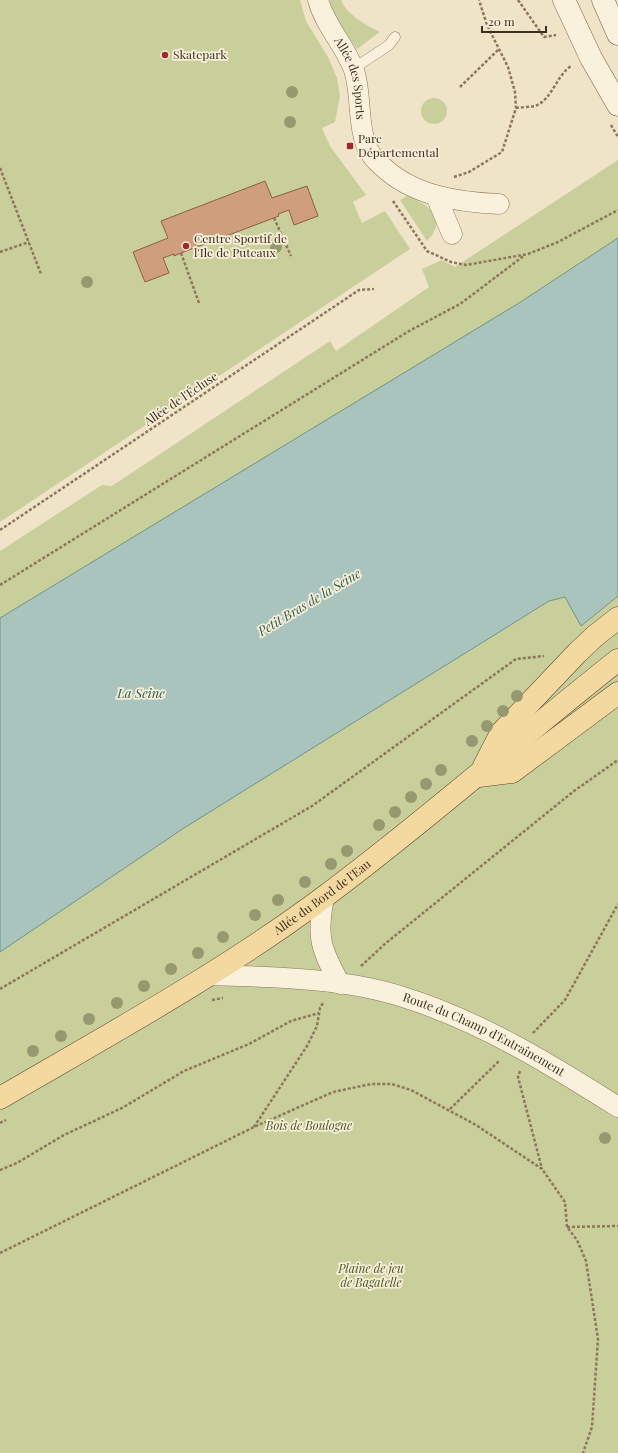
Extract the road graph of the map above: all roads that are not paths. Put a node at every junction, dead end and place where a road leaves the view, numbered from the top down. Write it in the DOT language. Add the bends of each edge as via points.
graph roads {
  1 [pos="318,0"];
  2 [pos="564,0"];
  3 [pos="603,0"];
  4 [pos="618,34"];
  5 [pos="395,37"];
  6 [pos="353,69"];
  7 [pos="618,105"];
  8 [pos="436,196"];
  9 [pos="499,204"];
  10 [pos="452,234"];
  11 [pos="618,618"];
  12 [pos="618,660"];
  13 [pos="618,693"];
  14 [pos="479,776"];
  15 [pos="324,897"];
  16 [pos="210,975"];
  17 [pos="340,984"];
  18 [pos="0,1098"];
  19 [pos="618,1107"];
  1 -- 6 [label="street, Allée des Sports" via="325,22"];
  2 -- 7 [label="main road" via="598,73"];
  3 -- 4 [label="main road"];
  5 -- 6 [label="lane" via="388,45"];
  6 -- 8 [label="street, Allée des Sports" via="359,98 359,120 366,146 375,160 399,180"];
  8 -- 9 [label="street, Allée des Sports" via="469,203"];
  8 -- 10 [label="street"];
  11 -- 14 [label="main road" via="578,653 501,733"];
  12 -- 14 [label="main road, Allée du Bord de l'Eau"];
  13 -- 14 [label="main road" via="512,772"];
  14 -- 15 [label="main road, Allée du Bord de l'Eau"];
  15 -- 16 [label="main road, Allée du Bord de l'Eau"];
  15 -- 17 [label="street" via="319,932 321,946"];
  16 -- 17 [label="street, Route du Champ d'Entraînement"];
  16 -- 18 [label="main road, Allée du Bord de l'Eau"];
  17 -- 19 [label="street, Route du Champ d'Entraînement" via="402,996 462,1020 522,1050"];
}
